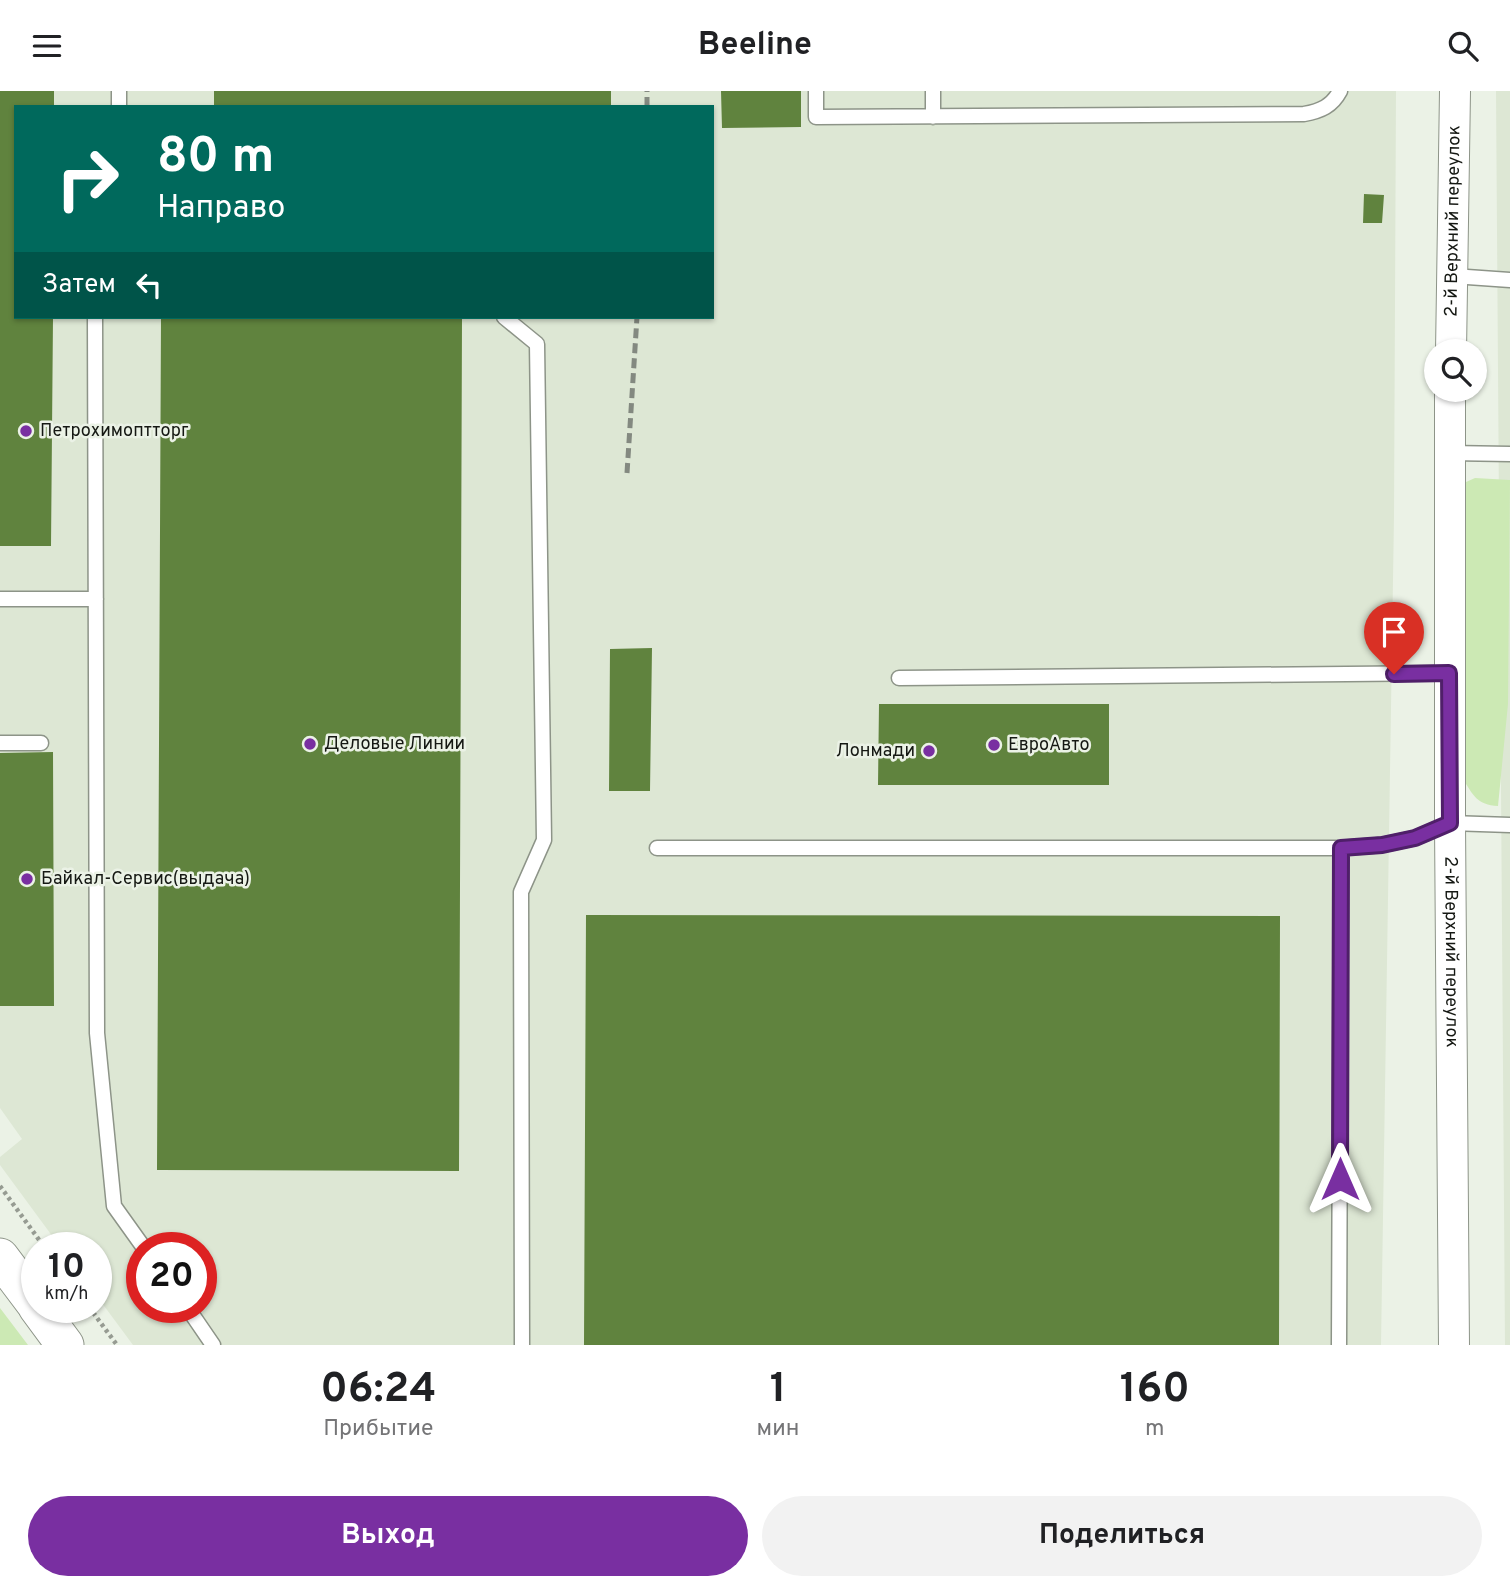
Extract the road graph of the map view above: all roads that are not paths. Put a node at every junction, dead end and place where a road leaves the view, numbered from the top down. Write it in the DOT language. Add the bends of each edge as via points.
graph roads {
  1 [pos="816,91"];
  2 [pos="933,91"];
  3 [pos="1340,91"];
  4 [pos="1455,91"];
  5 [pos="933,117"];
  6 [pos="1453,276"];
  7 [pos="1510,280"];
  8 [pos="95,319"];
  9 [pos="506,319"];
  10 [pos="1451,339"];
  11 [pos="1450,402"];
  12 [pos="1449,453"];
  13 [pos="1510,454"];
  14 [pos="0,599"];
  15 [pos="96,599"];
  16 [pos="1449,673"];
  17 [pos="899,678"];
  18 [pos="0,743"];
  19 [pos="41,743"];
  20 [pos="1450,823"];
  21 [pos="1510,825"];
  22 [pos="657,848"];
  23 [pos="1341,848"];
  24 [pos="133,1232"];
  25 [pos="0,1257"];
  26 [pos="21,1285"];
  27 [pos="49,1323"];
  28 [pos="198,1323"];
  29 [pos="65,1345"];
  30 [pos="214,1345"];
  31 [pos="522,1345"];
  32 [pos="1339,1345"];
  33 [pos="1454,1345"];
  1 -- 5 [label="lane" via="816,117"];
  2 -- 5 [label="lane"];
  3 -- 5 [label="lane" via="1321,111 1304,114"];
  4 -- 6 [label="street, 2-й Верхний переулок"];
  6 -- 7 [label="lane"];
  6 -- 10 [label="street, 2-й Верхний переулок"];
  8 -- 15 [label="lane"];
  9 -- 31 [label="lane" via="537,344 544,840 521,892"];
  11 -- 12 [label="street, 2-й Верхний переулок"];
  12 -- 13 [label="lane"];
  12 -- 16 [label="street, 2-й Верхний переулок"];
  14 -- 15 [label="lane"];
  15 -- 24 [label="lane" via="97,1033 114,1206"];
  16 -- 17 [label="lane"];
  16 -- 20 [label="street, 2-й Верхний переулок"];
  18 -- 19 [label="lane"];
  20 -- 21 [label="lane"];
  20 -- 23 [label="lane" via="1415,838"];
  20 -- 33 [label="street, 2-й Верхний переулок"];
  22 -- 23 [label="lane"];
  23 -- 32 [label="lane"];
  25 -- 26 [label="street"];
  27 -- 29 [label="street"];
  28 -- 30 [label="lane"];
}
